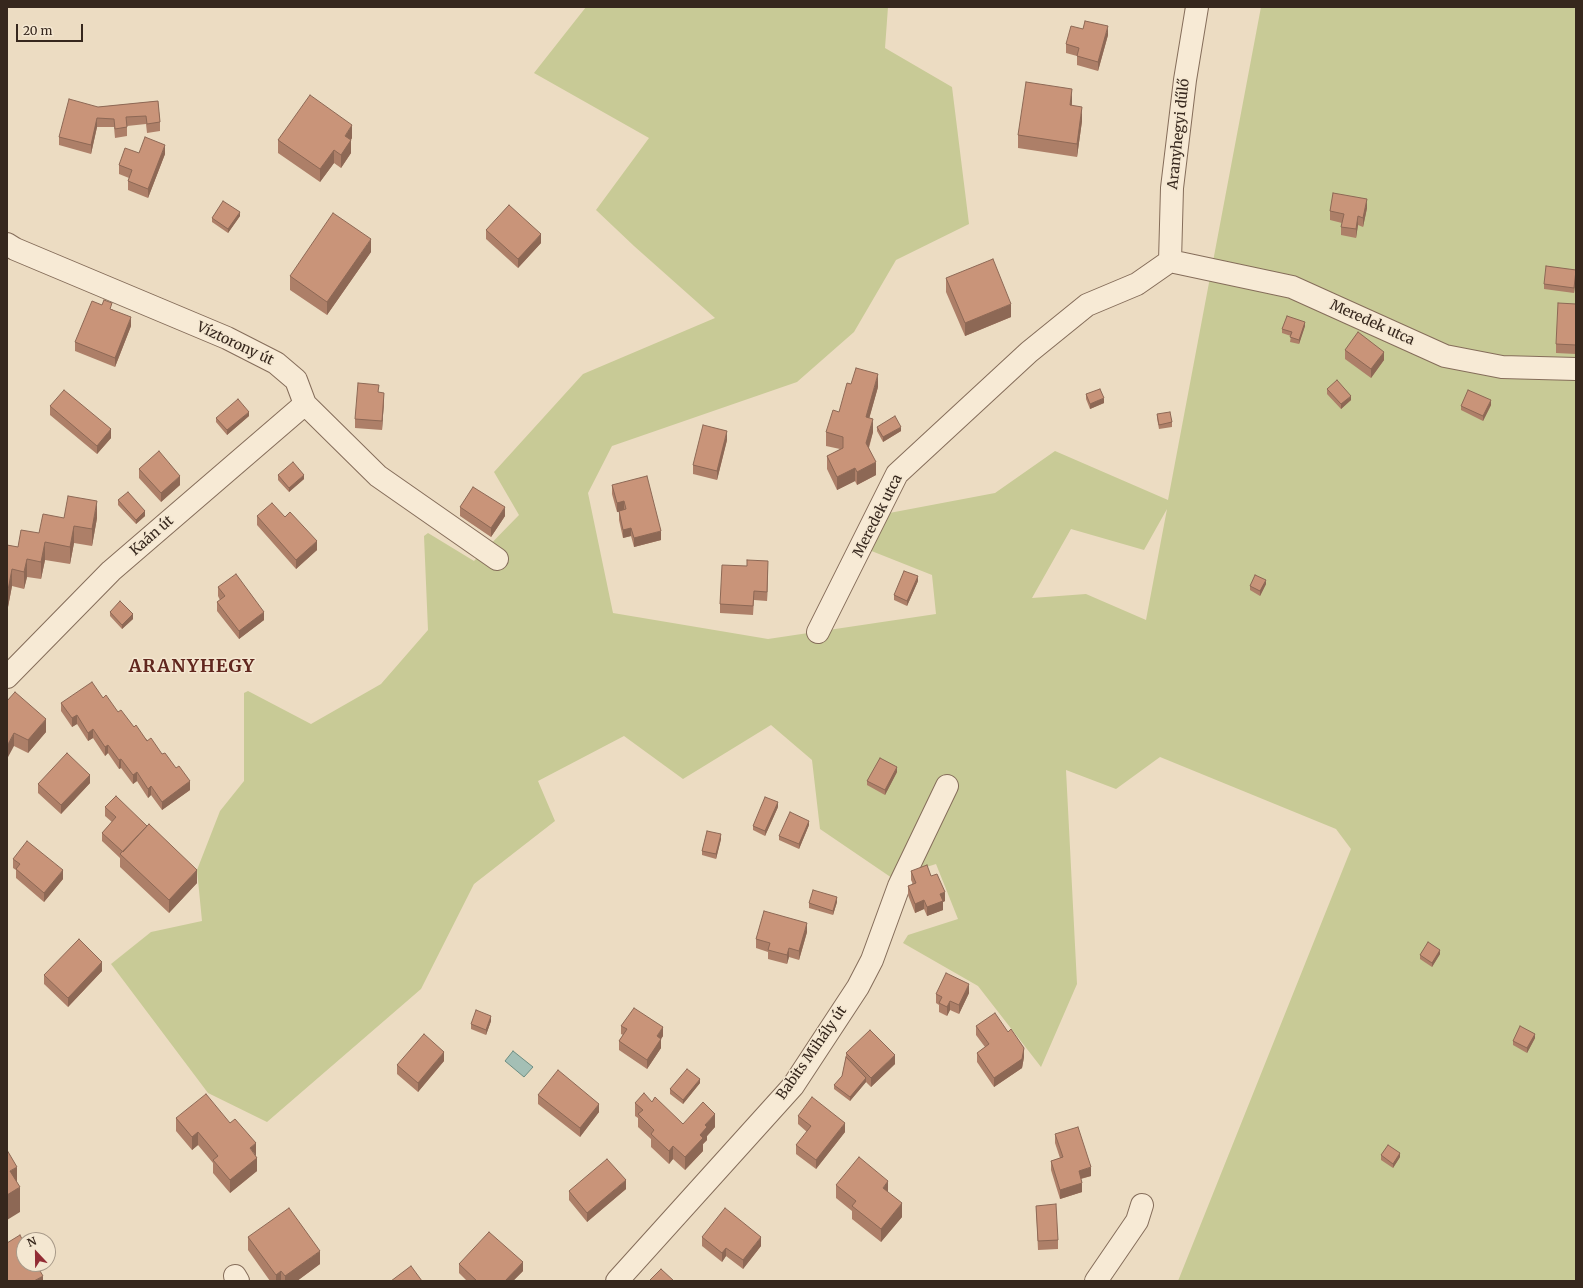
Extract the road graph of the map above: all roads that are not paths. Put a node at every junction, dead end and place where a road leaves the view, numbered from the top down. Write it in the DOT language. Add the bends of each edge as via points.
graph roads {
  1 [pos="1197,7"];
  2 [pos="7,244"];
  3 [pos="1170,261"];
  4 [pos="1576,369"];
  5 [pos="305,404"];
  6 [pos="497,560"];
  7 [pos="818,632"];
  8 [pos="7,677"];
  9 [pos="947,786"];
  10 [pos="1142,1205"];
  11 [pos="617,1281"];
  12 [pos="1096,1281"];
  1 -- 3 [label="street, Aranyhegyi dűlő" via="1184,80 1172,188"];
  2 -- 5 [label="street, Víztorony út" via="227,338 276,362 296,380"];
  3 -- 4 [label="street, Meredek utca" via="1292,287 1445,356 1502,367"];
  3 -- 7 [label="street, Meredek utca" via="1137,284 1087,305 1029,352 897,474"];
  5 -- 6 [label="street, Víztorony út" via="378,476"];
  5 -- 8 [label="street, Kaán út" via="111,571"];
  9 -- 11 [label="street, Babits Mihály út" via="899,886 872,960 793,1086"];
  10 -- 12 [label="street" via="1137,1221"];
}
